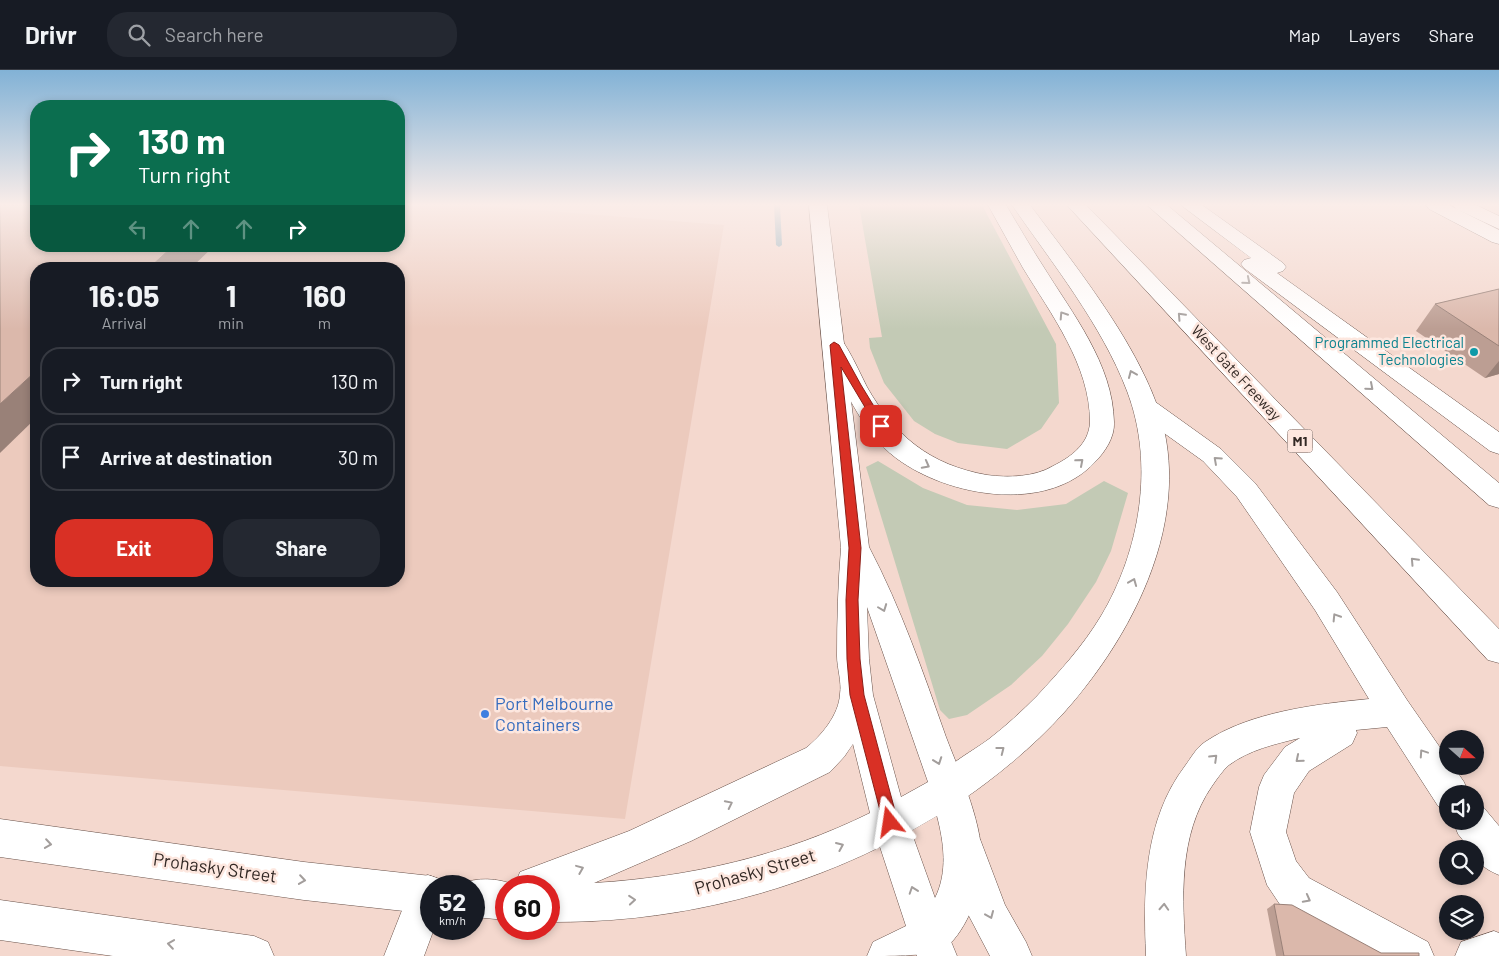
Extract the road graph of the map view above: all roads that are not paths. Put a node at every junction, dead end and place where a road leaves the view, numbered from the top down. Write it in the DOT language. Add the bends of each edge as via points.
graph roads {
  1 [pos="823,246"];
  2 [pos="1021,246"];
  3 [pos="1049,246"];
  4 [pos="1115,246"];
  5 [pos="1204,246"];
  6 [pos="1226,246"];
  7 [pos="1248,246"];
  8 [pos="834,345"];
  9 [pos="1145,407"];
  10 [pos="1499,427"];
  11 [pos="1499,445"];
  12 [pos="1499,498"];
  13 [pos="855,548"];
  14 [pos="1447,596"];
  15 [pos="1499,650"];
  16 [pos="1499,657"];
  17 [pos="857,695"];
  18 [pos="1395,711"];
  19 [pos="1340,733"];
  20 [pos="1445,785"];
  21 [pos="948,790"];
  22 [pos="890,822"];
  23 [pos="1479,830"];
  24 [pos="961,836"];
  25 [pos="0,838"];
  26 [pos="1499,856"];
  27 [pos="560,876"];
  28 [pos="420,894"];
  29 [pos="560,903"];
  30 [pos="420,918"];
  31 [pos="0,920"];
  32 [pos="933,946"];
  33 [pos="254,956"];
  34 [pos="404,956"];
  35 [pos="887,956"];
  36 [pos="1012,956"];
  37 [pos="1166,956"];
  38 [pos="1414,956"];
  1 -- 8 [label="main road"];
  8 -- 2 [label="main road, one-way" via="890,439 936,470 983,483 1026,484 1070,470 1094,448 1102,430 1099,399 1074,331"];
  9 -- 3 [label="main road, Prohasky Street, one-way" via="1127,363 1106,327"];
  14 -- 4 [label="main road, West Gate Freeway / M1, one-way"];
  5 -- 12 [label="main road, one-way"];
  6 -- 11 [label="main road"];
  7 -- 10 [label="main road"];
  8 -- 13 [label="main road"];
  18 -- 9 [label="main road, one-way" via="1318,589 1246,490 1212,454"];
  21 -- 9 [label="main road, Prohasky Street, one-way" via="1018,736 1057,698 1081,672 1128,596 1140,566 1153,506 1154,454"];
  13 -- 17 [label="main road" via="852,610"];
  13 -- 21 [label="main road, one-way" via="877,593"];
  14 -- 15 [label="main road, West Gate Freeway / M1"];
  14 -- 16 [label="main road, M1"];
  17 -- 22 [label="main road"];
  27 -- 17 [label="main road, one-way" via="632,848 818,760 828,752 844,729"];
  20 -- 18 [label="main road, one-way"];
  37 -- 18 [label="main road, one-way" via="1163,920 1170,841 1179,809 1196,777 1216,754 1257,734 1296,723"];
  19 -- 38 [label="main road, one-way" via="1297,759 1277,786 1268,832 1280,872 1295,892"];
  21 -- 22 [label="main road, Prohasky Street"];
  21 -- 24 [label="main road"];
  29 -- 22 [label="main road, Prohasky Street, one-way" via="615,902 707,888 827,851"];
  32 -- 22 [label="main road, one-way"];
  23 -- 26 [label="main road"];
  24 -- 32 [label="main road" via="963,868 957,896"];
  24 -- 36 [label="main road, one-way" via="989,916"];
  25 -- 28 [label="main road, Prohasky Street, one-way" via="304,881"];
  30 -- 34 [label="main road"];
  33 -- 31 [label="main road, one-way"];
  32 -- 35 [label="main road"];
}
